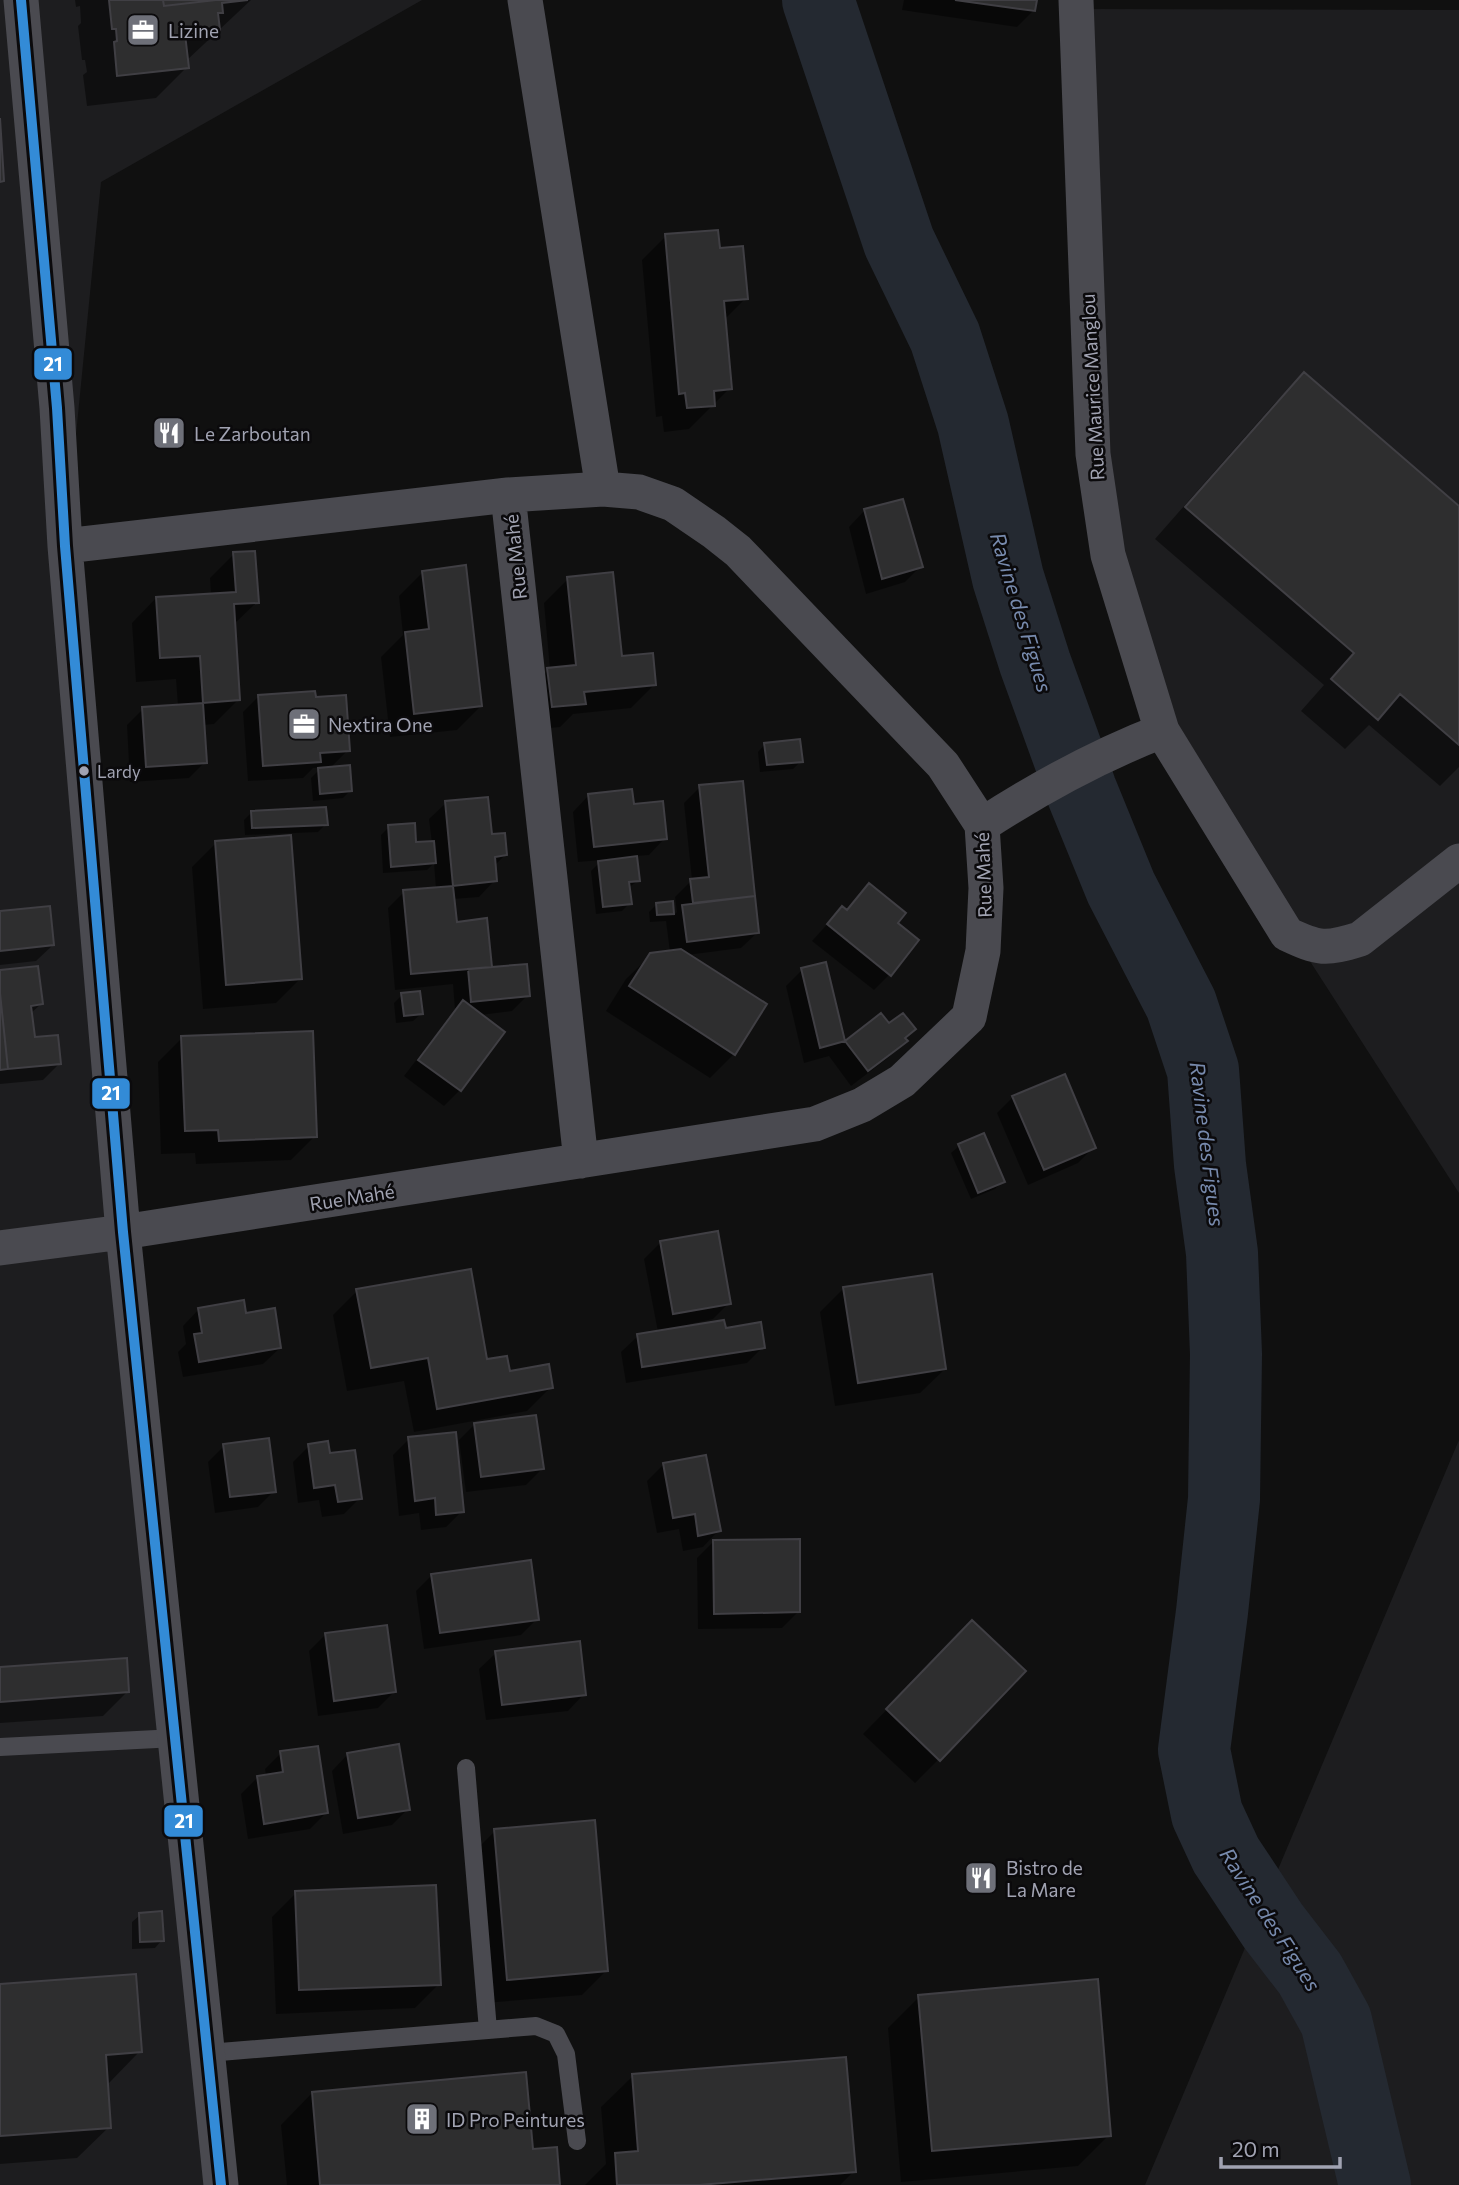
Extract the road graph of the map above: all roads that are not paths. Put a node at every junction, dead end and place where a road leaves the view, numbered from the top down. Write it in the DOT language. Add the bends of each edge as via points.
graph roads {
  1 [pos="20,0"];
  2 [pos="525,0"];
  3 [pos="1076,0"];
  4 [pos="603,489"];
  5 [pos="508,495"];
  6 [pos="65,545"];
  7 [pos="1162,731"];
  8 [pos="982,825"];
  9 [pos="1459,862"];
  10 [pos="581,1161"];
  11 [pos="123,1232"];
  12 [pos="0,1248"];
  13 [pos="176,1738"];
  14 [pos="0,1747"];
  15 [pos="466,1768"];
  16 [pos="488,2030"];
  17 [pos="208,2053"];
  18 [pos="577,2141"];
  19 [pos="221,2185"];
  1 -- 6 [label="street"];
  2 -- 4 [label="street"];
  3 -- 7 [label="street, Rue Maurice Manglou" via="1093,454 1108,555"];
  4 -- 5 [label="street, Rue Mahé"];
  4 -- 8 [label="street, Rue Mahé" via="639,492 673,504 738,551 943,765"];
  5 -- 6 [label="street, Rue Mahé"];
  5 -- 10 [label="street, Rue Mahé"];
  6 -- 11 [label="street"];
  7 -- 8 [label="street" via="1120,747"];
  7 -- 9 [label="street, Rue Maurice Manglou" via="1287,934 1317,948 1360,939"];
  8 -- 10 [label="street, Rue Mahé" via="983,951 969,1017 902,1081 862,1105 815,1124"];
  10 -- 11 [label="street, Rue Mahé"];
  11 -- 12 [label="street, Rue Mahé"];
  11 -- 13 [label="street"];
  13 -- 14 [label="lane"];
  13 -- 17 [label="street"];
  15 -- 16 [label="lane"];
  16 -- 17 [label="lane"];
  16 -- 18 [label="lane" via="536,2026 556,2034 566,2054"];
  17 -- 19 [label="street"];
}
